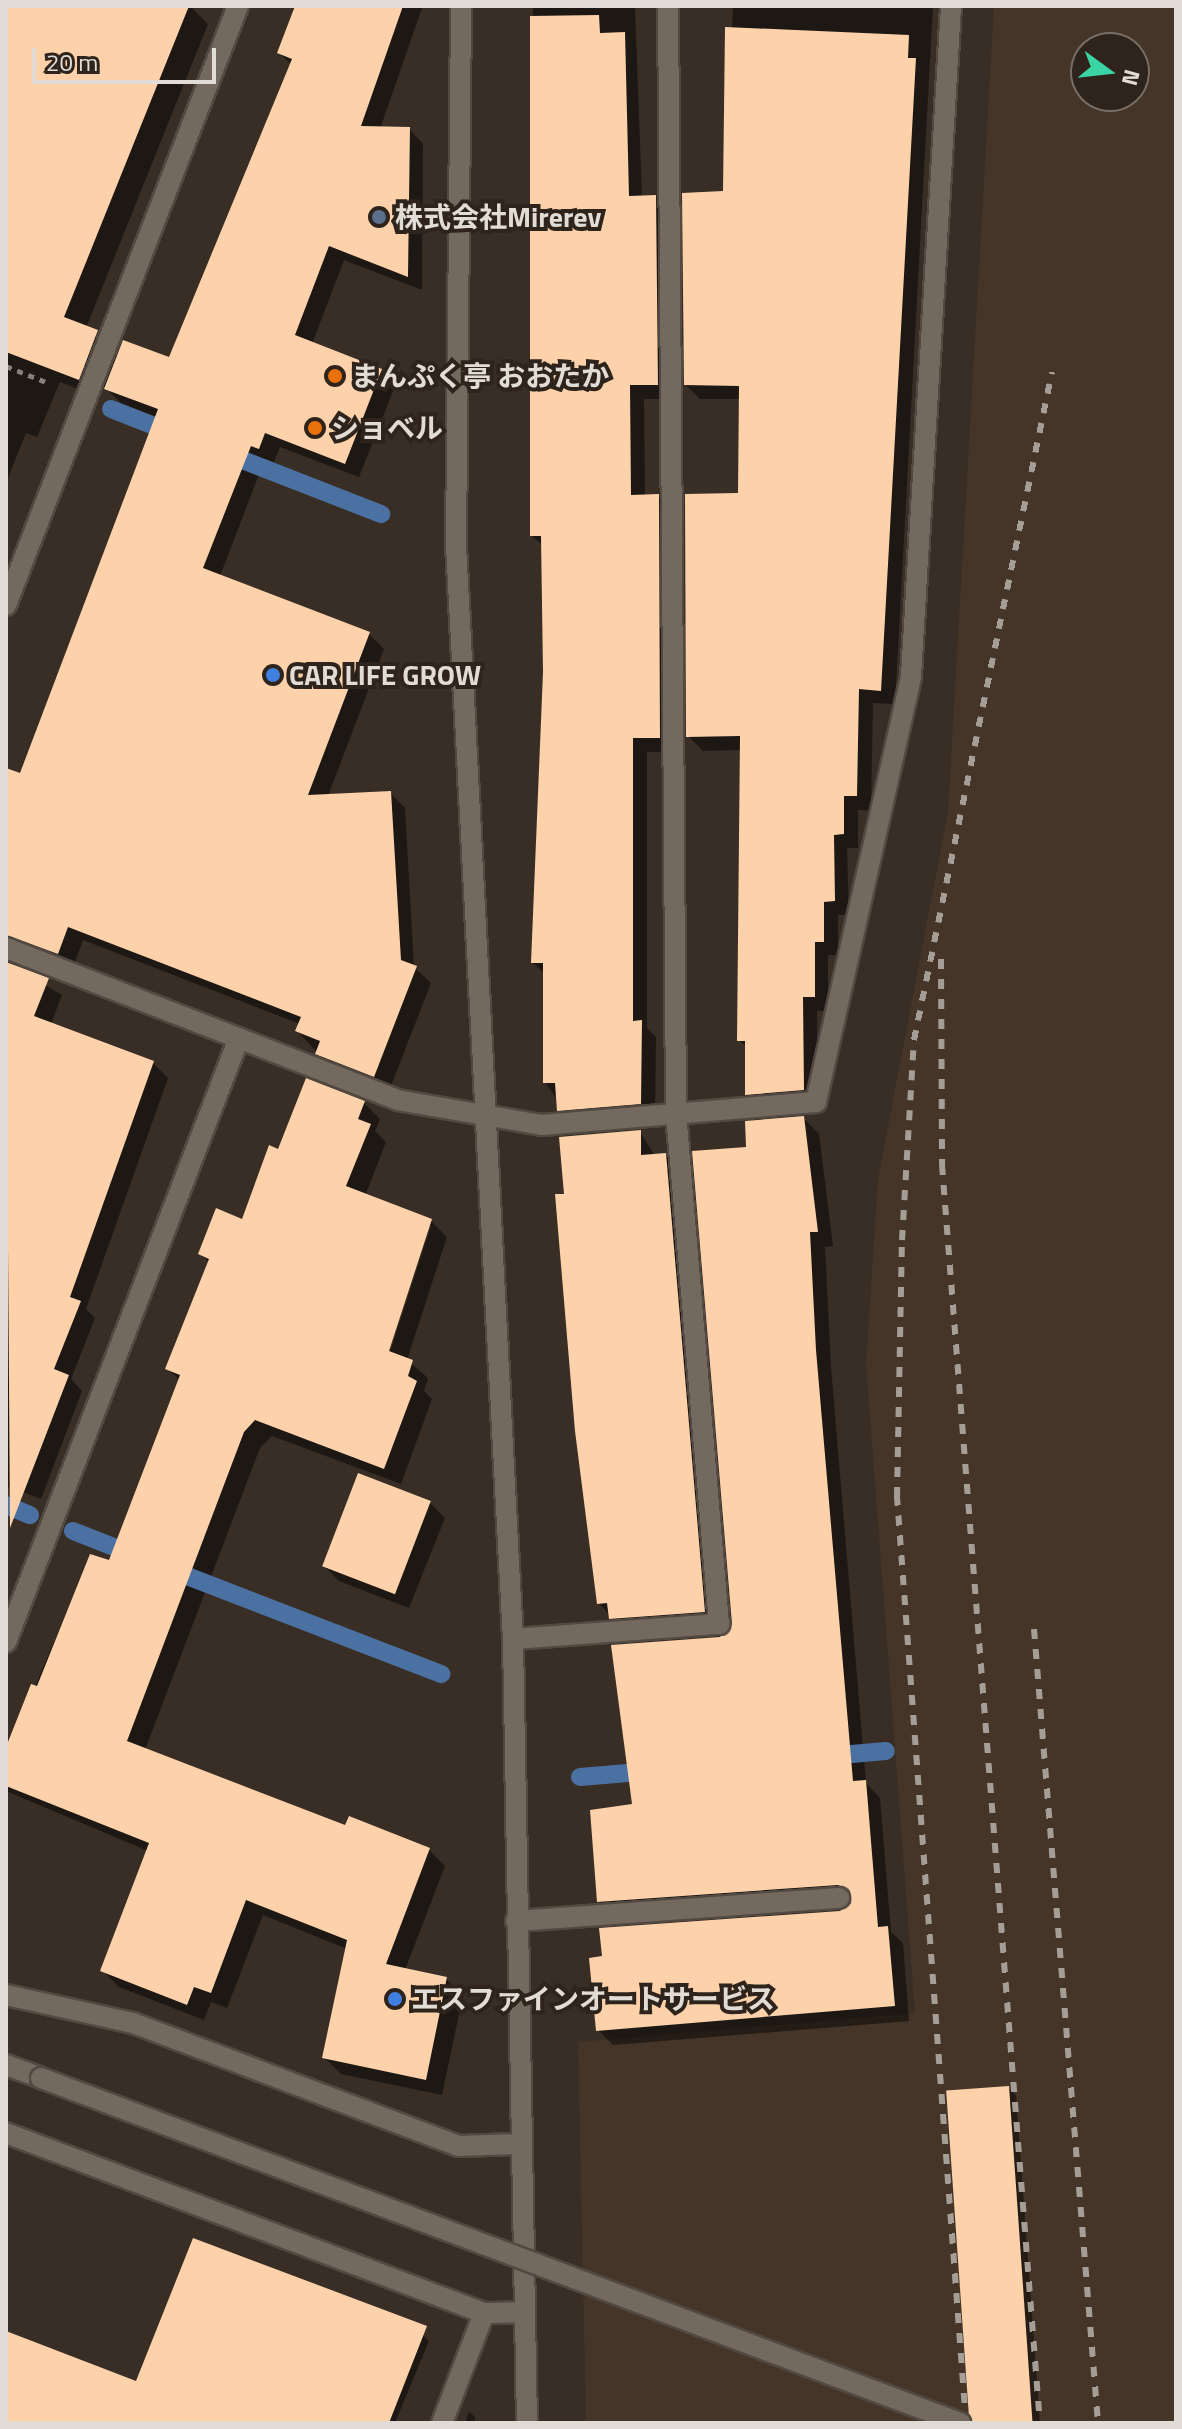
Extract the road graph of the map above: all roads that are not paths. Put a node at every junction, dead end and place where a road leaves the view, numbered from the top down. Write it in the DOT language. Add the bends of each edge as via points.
graph roads {
  1 [pos="238,6"];
  2 [pos="461,6"];
  3 [pos="668,6"];
  4 [pos="951,6"];
  5 [pos="6,605"];
  6 [pos="6,948"];
  7 [pos="239,1038"];
  8 [pos="676,1113"];
  9 [pos="485,1115"];
  10 [pos="513,1639"];
  11 [pos="6,1642"];
  12 [pos="839,1898"];
  13 [pos="516,1921"];
  14 [pos="6,1995"];
  15 [pos="6,2065"];
  16 [pos="6,2133"];
  17 [pos="518,2144"];
  18 [pos="523,2312"];
  19 [pos="484,2313"];
  20 [pos="442,2423"];
  21 [pos="527,2423"];
  22 [pos="960,2423"];
  1 -- 5 [label="street"];
  2 -- 9 [label="street" via="456,529"];
  3 -- 8 [label="street"];
  4 -- 8 [label="street" via="911,676 816,1102"];
  6 -- 7 [label="street"];
  7 -- 9 [label="street" via="397,1100"];
  7 -- 11 [label="street"];
  8 -- 9 [label="street" via="542,1125"];
  8 -- 10 [label="street" via="719,1624"];
  9 -- 10 [label="street"];
  10 -- 13 [label="street"];
  12 -- 13 [label="street"];
  13 -- 17 [label="street"];
  14 -- 17 [label="street" via="133,2023 458,2146"];
  15 -- 22 [label="street, bridge"];
  16 -- 19 [label="street"];
  17 -- 18 [label="street"];
  18 -- 19 [label="street"];
  18 -- 21 [label="street"];
  19 -- 20 [label="street"];
}
